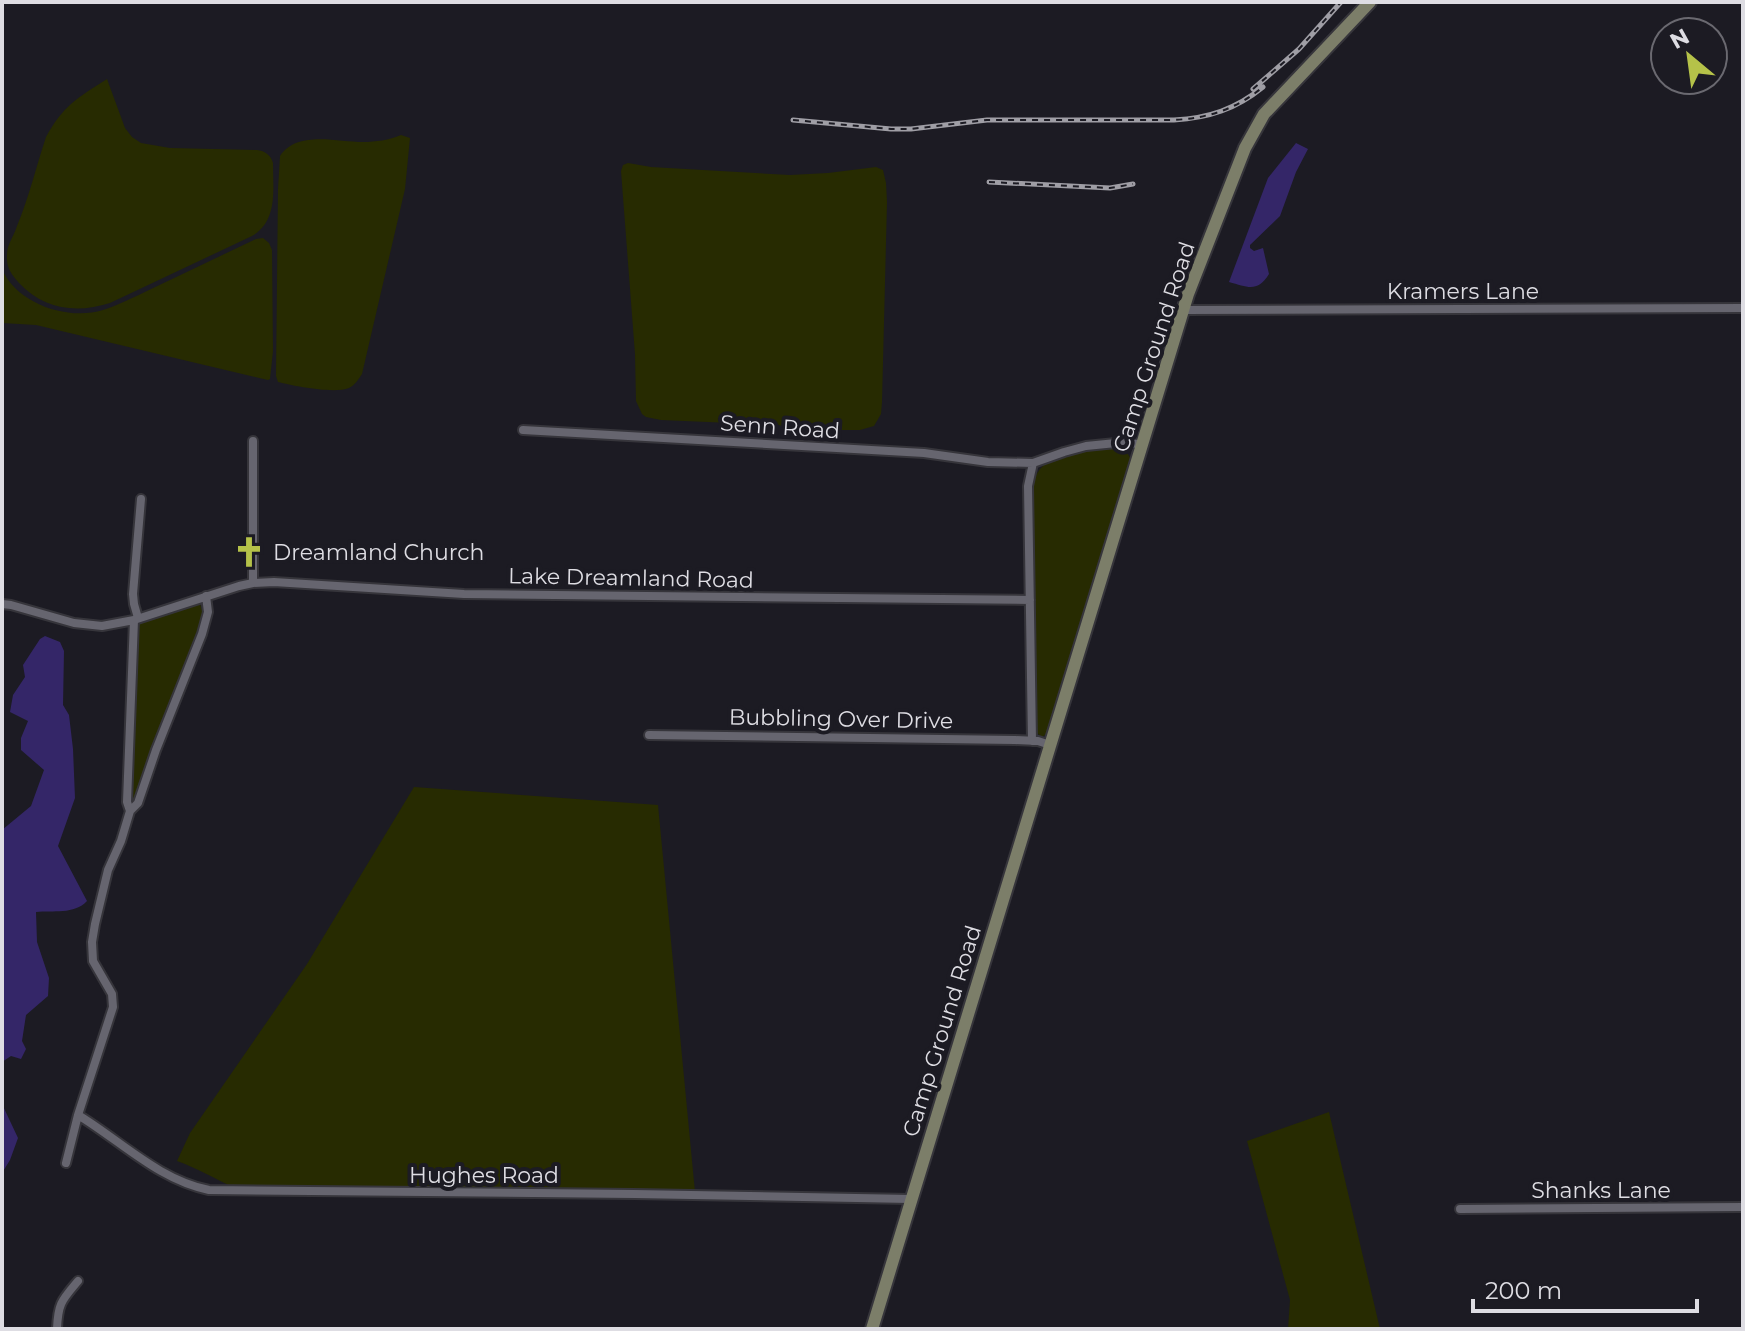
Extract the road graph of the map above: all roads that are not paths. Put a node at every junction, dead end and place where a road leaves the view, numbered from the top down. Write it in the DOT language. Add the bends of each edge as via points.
graph roads {
  1 [pos="1370,2"];
  2 [pos="1743,308"];
  3 [pos="1183,310"];
  4 [pos="523,430"];
  5 [pos="253,441"];
  6 [pos="1143,444"];
  7 [pos="1033,463"];
  8 [pos="141,499"];
  9 [pos="253,583"];
  10 [pos="206,596"];
  11 [pos="1030,600"];
  12 [pos="2,604"];
  13 [pos="136,619"];
  14 [pos="649,735"];
  15 [pos="1032,741"];
  16 [pos="1050,745"];
  17 [pos="130,811"];
  18 [pos="78,1115"];
  19 [pos="66,1163"];
  20 [pos="911,1199"];
  21 [pos="1743,1207"];
  22 [pos="1460,1209"];
  23 [pos="78,1281"];
  24 [pos="57,1329"];
  25 [pos="872,1329"];
  1 -- 3 [label="street, Camp Ground Road" via="1279,97 1251,135"];
  2 -- 3 [label="street, Kramers Lane"];
  3 -- 6 [label="street, Camp Ground Road"];
  4 -- 7 [label="street, Senn Road"];
  5 -- 9 [label="street"];
  6 -- 7 [label="street" via="1086,446"];
  6 -- 16 [label="street, Camp Ground Road"];
  7 -- 11 [label="street" via="1028,486"];
  8 -- 13 [label="street" via="133,594"];
  9 -- 10 [label="street, Lake Dreamland Road"];
  9 -- 11 [label="street, Lake Dreamland Road" via="464,594"];
  10 -- 13 [label="street, Lake Dreamland Road"];
  10 -- 17 [label="street" via="202,634 138,803"];
  11 -- 15 [label="street"];
  12 -- 13 [label="street, Lake Dreamland Road" via="88,625"];
  13 -- 17 [label="street"];
  14 -- 15 [label="street, Bubbling Over Drive"];
  15 -- 16 [label="street"];
  16 -- 20 [label="street, Camp Ground Road"];
  17 -- 18 [label="street" via="108,870 92,958 112,994 113,1007"];
  18 -- 19 [label="street"];
  18 -- 20 [label="street, Hughes Road" via="172,1178 209,1190"];
  20 -- 25 [label="street, Camp Ground Road"];
  21 -- 22 [label="street, Shanks Lane"];
  23 -- 24 [label="street" via="58,1308"];
}
